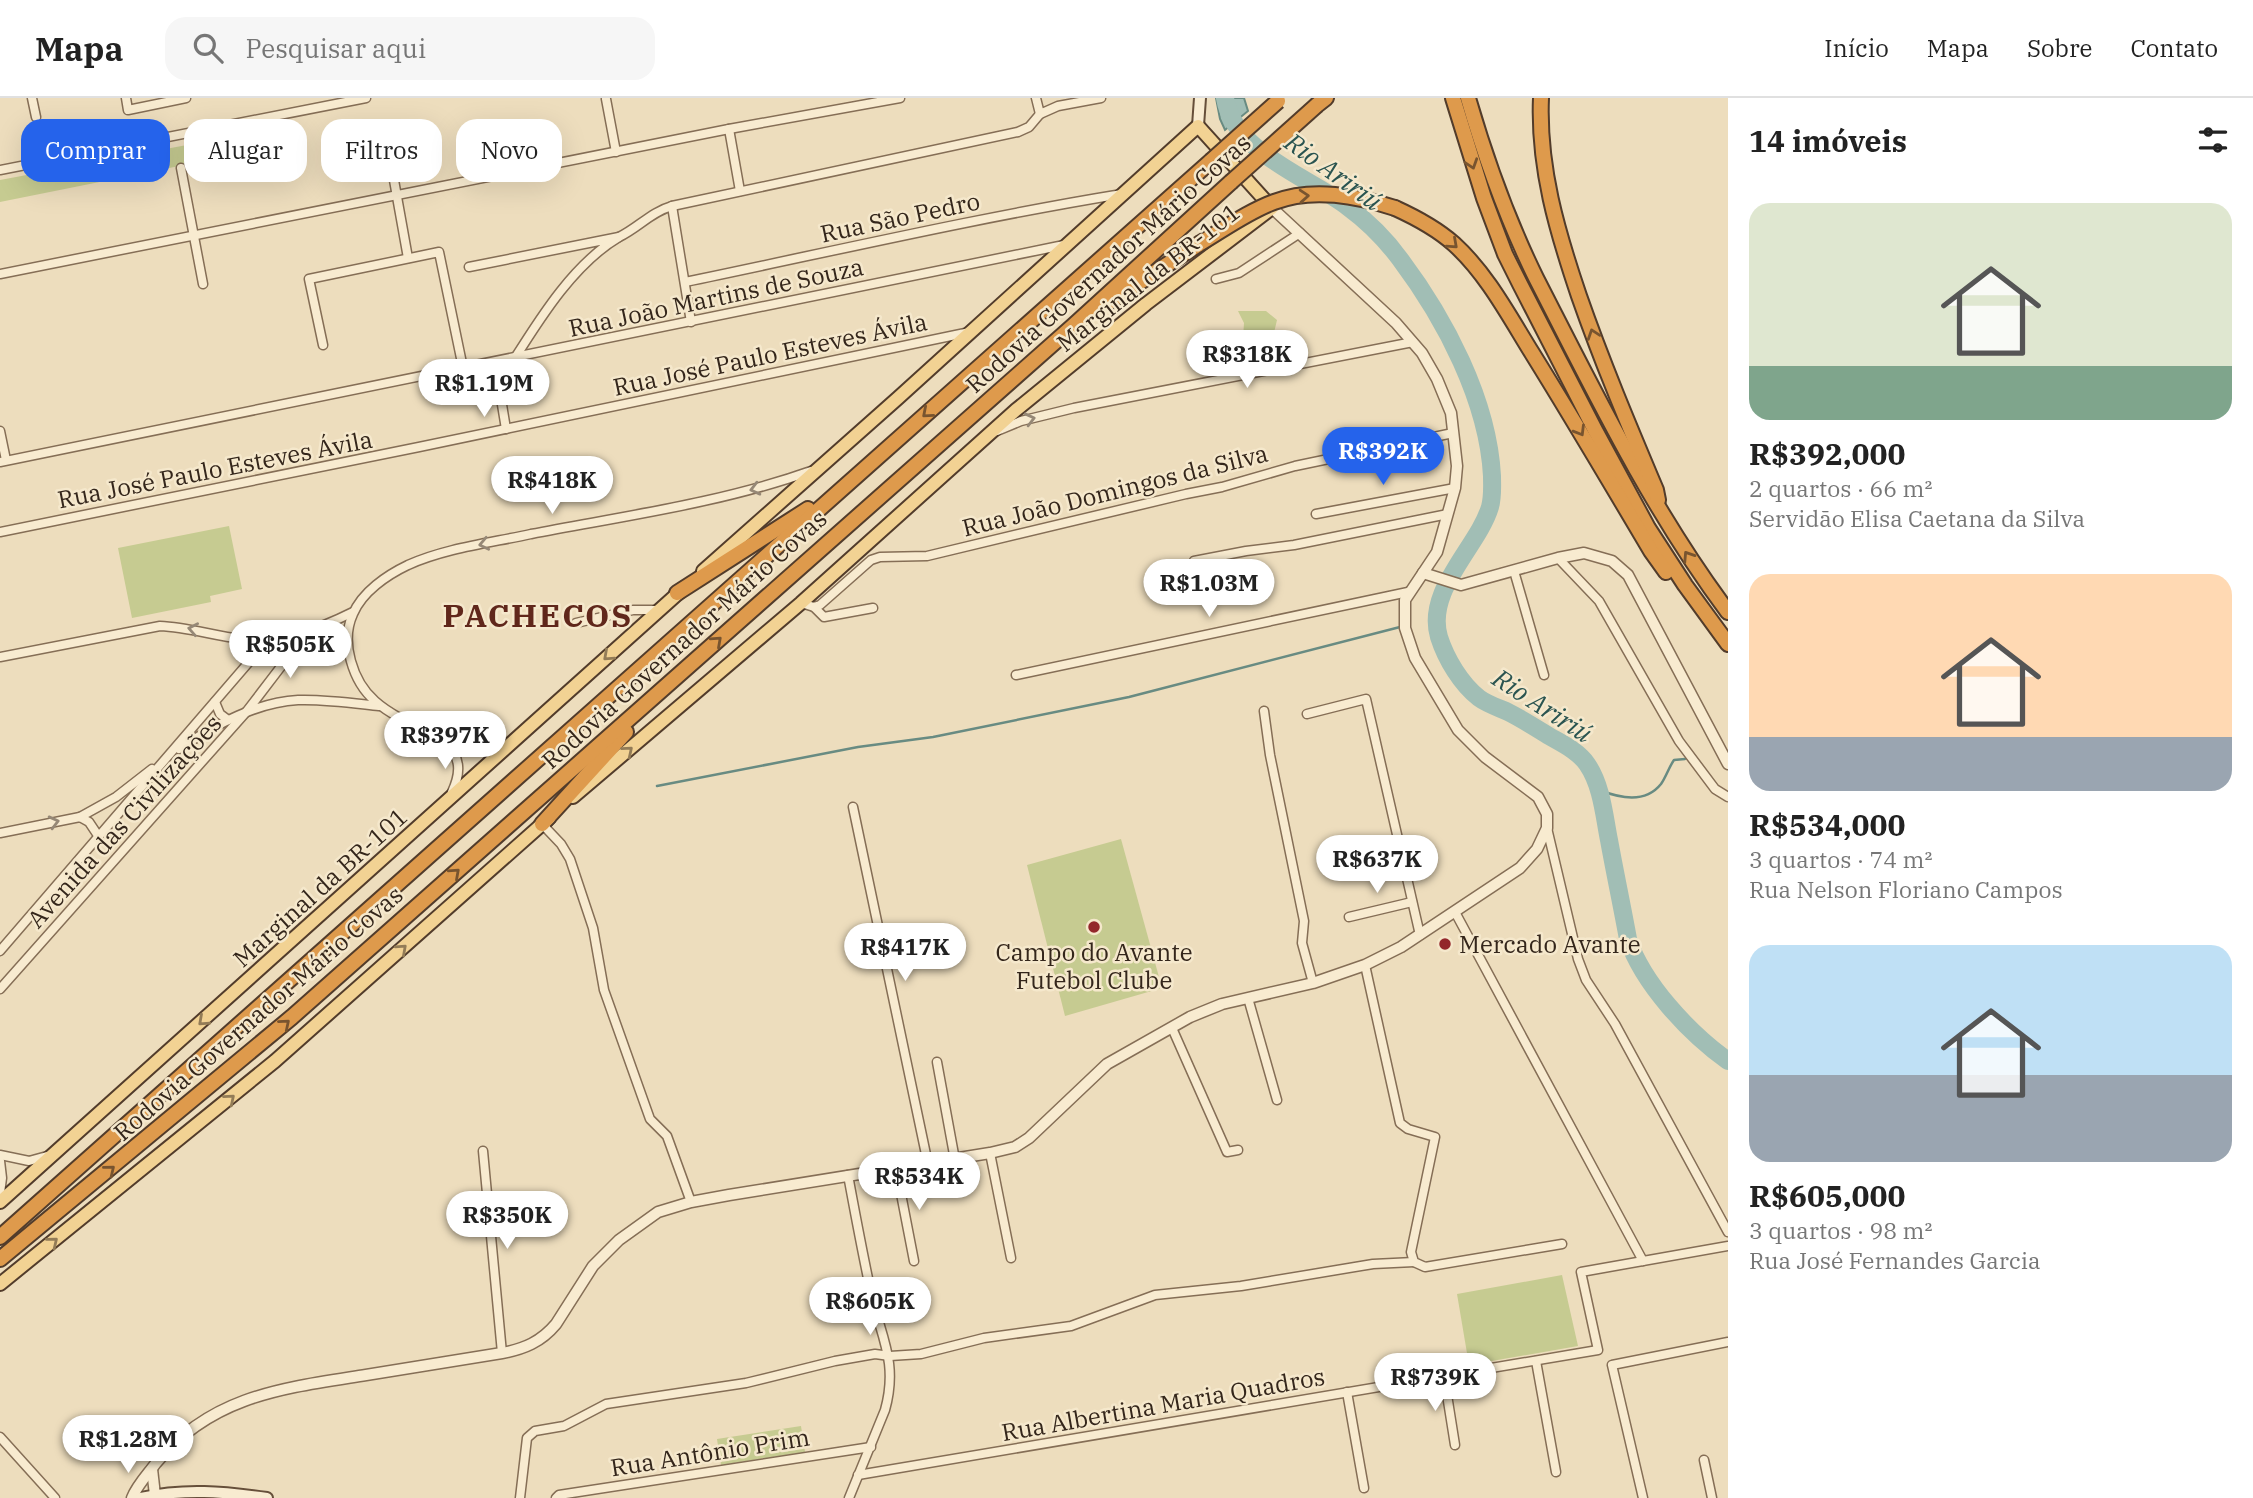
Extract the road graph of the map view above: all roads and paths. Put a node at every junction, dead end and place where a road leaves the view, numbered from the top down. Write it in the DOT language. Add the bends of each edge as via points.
graph roads {
  1 [pos="32,98"];
  2 [pos="126,98"];
  3 [pos="186,98"];
  4 [pos="366,98"];
  5 [pos="900,98"];
  6 [pos="1036,98"];
  7 [pos="1101,98"];
  8 [pos="1200,98"];
  9 [pos="1453,98"];
  10 [pos="1468,98"];
  11 [pos="1541,98"];
  12 [pos="606,99"];
  13 [pos="1280,99"];
  14 [pos="1322,102"];
  15 [pos="1040,114"];
  16 [pos="36,117"];
  17 [pos="1198,126"];
  18 [pos="729,129"];
  19 [pos="616,152"];
  20 [pos="181,167"];
  21 [pos="0,170"];
  22 [pos="395,182"];
  23 [pos="740,191"];
  24 [pos="1125,193"];
  25 [pos="397,195"];
  26 [pos="672,206"];
  27 [pos="1272,208"];
  28 [pos="1300,233"];
  29 [pos="194,235"];
  30 [pos="619,237"];
  31 [pos="1069,244"];
  32 [pos="408,258"];
  33 [pos="469,267"];
  34 [pos="0,274"];
  35 [pos="1216,279"];
  36 [pos="685,282"];
  37 [pos="203,285"];
  38 [pos="691,322"];
  39 [pos="1073,326"];
  40 [pos="972,331"];
  41 [pos="1413,342"];
  42 [pos="323,345"];
  43 [pos="515,358"];
  44 [pos="495,362"];
  45 [pos="463,368"];
  46 [pos="506,429"];
  47 [pos="0,431"];
  48 [pos="1453,433"];
  49 [pos="988,435"];
  50 [pos="3,461"];
  51 [pos="820,468"];
  52 [pos="848,483"];
  53 [pos="1455,488"];
  54 [pos="1660,512"];
  55 [pos="1316,514"];
  56 [pos="1448,514"];
  57 [pos="0,532"];
  58 [pos="1558,558"];
  59 [pos="1194,561"];
  60 [pos="1514,571"];
  61 [pos="1423,573"];
  62 [pos="1408,592"];
  63 [pos="677,593"];
  64 [pos="807,605"];
  65 [pos="873,608"];
  66 [pos="659,610"];
  67 [pos="353,612"];
  68 [pos="1728,612"];
  69 [pos="1705,613"];
  70 [pos="333,623"];
  71 [pos="576,623"];
  72 [pos="281,639"];
  73 [pos="348,640"];
  74 [pos="1728,644"];
  75 [pos="0,657"];
  76 [pos="682,671"];
  77 [pos="1016,675"];
  78 [pos="1544,675"];
  79 [pos="361,684"];
  80 [pos="215,702"];
  81 [pos="354,703"];
  82 [pos="382,707"];
  83 [pos="247,711"];
  84 [pos="1264,711"];
  85 [pos="1307,714"];
  86 [pos="228,720"];
  87 [pos="168,756"];
  88 [pos="1728,764"];
  89 [pos="1728,797"];
  90 [pos="449,800"];
  91 [pos="853,807"];
  92 [pos="80,817"];
  93 [pos="542,824"];
  94 [pos="1547,828"];
  95 [pos="0,833"];
  96 [pos="99,837"];
  97 [pos="1412,902"];
  98 [pos="1455,912"];
  99 [pos="1349,917"];
  100 [pos="1420,935"];
  101 [pos="0,951"];
  102 [pos="1365,965"];
  103 [pos="1313,983"];
  104 [pos="0,989"];
  105 [pos="1248,998"];
  106 [pos="1172,1028"];
  107 [pos="937,1062"];
  108 [pos="1277,1100"];
  109 [pos="1238,1150"];
  110 [pos="483,1151"];
  111 [pos="990,1153"];
  112 [pos="0,1155"];
  113 [pos="54,1155"];
  114 [pos="955,1160"];
  115 [pos="0,1161"];
  116 [pos="928,1164"];
  117 [pos="895,1168"];
  118 [pos="848,1175"];
  119 [pos="0,1193"];
  120 [pos="0,1202"];
  121 [pos="691,1202"];
  122 [pos="1728,1232"];
  123 [pos="0,1237"];
  124 [pos="1562,1244"];
  125 [pos="1728,1246"];
  126 [pos="1010,1258"];
  127 [pos="0,1259"];
  128 [pos="914,1261"];
  129 [pos="1643,1261"];
  130 [pos="1414,1262"];
  131 [pos="0,1284"];
  132 [pos="1728,1342"];
  133 [pos="502,1353"];
  134 [pos="890,1356"];
  135 [pos="1536,1361"];
  136 [pos="1444,1376"];
  137 [pos="1347,1392"];
  138 [pos="0,1437"];
  139 [pos="1455,1445"];
  140 [pos="871,1447"];
  141 [pos="1704,1460"];
  142 [pos="152,1468"];
  143 [pos="1556,1472"];
  144 [pos="858,1475"];
  145 [pos="1364,1488"];
  146 [pos="155,1495"];
  147 [pos="55,1498"];
  148 [pos="132,1498"];
  149 [pos="141,1498"];
  150 [pos="267,1498"];
  151 [pos="520,1498"];
  152 [pos="556,1498"];
  153 [pos="849,1498"];
  154 [pos="1643,1498"];
  155 [pos="1713,1498"];
  1 -- 16 [label="street"];
  2 -- 3 [label="street" via="128,110"];
  4 -- 21 [label="street"];
  5 -- 18 [label="street"];
  6 -- 15 [label="street"];
  7 -- 15 [label="street"];
  8 -- 17 [label="main road"];
  9 -- 69 [label="highway, one-way" via="1505,254 1648,527"];
  10 -- 54 [label="highway" via="1522,250"];
  54 -- 11 [label="highway, one-way" via="1657,490 1602,363 1553,214 1543,164"];
  12 -- 19 [label="street"];
  13 -- 52 [label="highway, Rodovia Governador Mário Covas, one-way, bridge"];
  14 -- 39 [label="highway, Rodovia Governador Mário Covas, bridge"];
  15 -- 23 [label="street" via="1018,132"];
  17 -- 24 [label="main road, Marginal da BR-101"];
  17 -- 27 [label="main road"];
  18 -- 19 [label="street"];
  18 -- 23 [label="street"];
  19 -- 25 [label="street"];
  20 -- 29 [label="street"];
  22 -- 25 [label="street"];
  23 -- 26 [label="street"];
  24 -- 31 [label="main road, Marginal da BR-101"];
  24 -- 36 [label="street, Rua São Pedro" via="1018,211"];
  25 -- 29 [label="street"];
  25 -- 32 [label="street"];
  26 -- 30 [label="street" via="653,213"];
  26 -- 36 [label="street"];
  27 -- 28 [label="street"];
  27 -- 49 [label="main road, Marginal da BR-101" via="1146,304"];
  28 -- 35 [label="street" via="1239,273"];
  28 -- 41 [label="street"];
  29 -- 34 [label="street"];
  29 -- 37 [label="street"];
  30 -- 33 [label="street"];
  30 -- 43 [label="street" via="597,251 556,298"];
  31 -- 38 [label="street, Rua João Martins de Souza"];
  31 -- 40 [label="main road, Marginal da BR-101"];
  32 -- 42 [label="street" via="309,279"];
  32 -- 45 [label="street" via="439,252"];
  36 -- 38 [label="street"];
  38 -- 43 [label="street, Rua João Martins de Souza"];
  39 -- 69 [label="highway, one-way, bridge" via="1273,202 1333,195 1365,199 1424,221 1464,254 1483,278 1651,551 1686,599"];
  76 -- 39 [label="highway, Rodovia Governador Mário Covas, one-way"];
  40 -- 46 [label="street, Rua José Paulo Esteves Ávila"];
  40 -- 51 [label="main road, Marginal da BR-101"];
  41 -- 48 [label="street" via="1437,379 1451,413"];
  49 -- 41 [label="street, one-way" via="1074,408"];
  43 -- 44 [label="street, Rua João Martins de Souza"];
  44 -- 45 [label="street, Rua João Martins de Souza"];
  44 -- 46 [label="street"];
  45 -- 50 [label="street, Rua João Martins de Souza"];
  46 -- 57 [label="street, Rua José Paulo Esteves Ávila"];
  47 -- 50 [label="street"];
  48 -- 53 [label="street"];
  48 -- 64 [label="street, Rua João Domingos da Silva" via="1295,466 927,556 880,557 820,605"];
  49 -- 64 [label="main road, Marginal da BR-101"];
  51 -- 63 [label="main road, Marginal da BR-101"];
  51 -- 67 [label="street, one-way" via="759,489 430,557 377,584"];
  52 -- 63 [label="highway"];
  52 -- 123 [label="highway, Rodovia Governador Mário Covas"];
  53 -- 55 [label="street"];
  53 -- 56 [label="street"];
  68 -- 54 [label="highway, one-way"];
  56 -- 59 [label="street"];
  56 -- 61 [label="street" via="1437,552"];
  58 -- 60 [label="street"];
  58 -- 88 [label="street" via="1584,553 1612,561 1628,575"];
  58 -- 89 [label="street" via="1600,601 1679,741 1715,789"];
  60 -- 61 [label="street" via="1457,585"];
  60 -- 78 [label="street"];
  61 -- 62 [label="street"];
  62 -- 77 [label="street"];
  62 -- 94 [label="street" via="1405,628 1431,687 1470,744 1538,797 1547,814"];
  63 -- 66 [label="main road, Marginal da BR-101"];
  64 -- 65 [label="street" via="824,617"];
  93 -- 64 [label="main road, Marginal da BR-101, one-way"];
  66 -- 71 [label="street" via="633,610"];
  66 -- 90 [label="main road, Marginal da BR-101, one-way"];
  67 -- 70 [label="street"];
  67 -- 73 [label="street"];
  69 -- 74 [label="highway"];
  70 -- 72 [label="street"];
  70 -- 73 [label="street" via="343,629"];
  72 -- 75 [label="street, one-way" via="241,639 160,626"];
  72 -- 80 [label="street" via="261,648"];
  72 -- 83 [label="street, Avenida das Civilizações" via="286,660"];
  73 -- 79 [label="street"];
  76 -- 93 [label="highway"];
  127 -- 76 [label="highway, Rodovia Governador Mário Covas, one-way" via="292,1017"];
  79 -- 81 [label="street"];
  79 -- 82 [label="street"];
  80 -- 86 [label="street"];
  80 -- 87 [label="street"];
  81 -- 82 [label="street"];
  81 -- 83 [label="street" via="296,700"];
  82 -- 90 [label="street" via="452,748 460,769"];
  83 -- 86 [label="street"];
  83 -- 104 [label="street, Avenida das Civilizações"];
  84 -- 103 [label="street" via="1304,921 1302,943"];
  85 -- 97 [label="street" via="1366,699"];
  86 -- 87 [label="street"];
  87 -- 92 [label="street" via="116,797"];
  87 -- 96 [label="street"];
  90 -- 113 [label="main road, Marginal da BR-101, one-way"];
  91 -- 116 [label="street"];
  95 -- 92 [label="street, one-way"];
  92 -- 96 [label="street"];
  93 -- 121 [label="street" via="570,859 593,929 604,990 650,1119 667,1136"];
  131 -- 93 [label="main road, Marginal da BR-101, one-way" via="275,1061"];
  94 -- 98 [label="street" via="1520,868"];
  94 -- 122 [label="street" via="1586,980 1615,1024"];
  96 -- 101 [label="street"];
  97 -- 99 [label="street"];
  97 -- 100 [label="street"];
  98 -- 100 [label="street"];
  98 -- 129 [label="street"];
  100 -- 102 [label="street"];
  102 -- 103 [label="street"];
  102 -- 130 [label="street" via="1400,1123 1435,1137 1411,1252"];
  103 -- 105 [label="street"];
  105 -- 106 [label="street" via="1212,1007"];
  105 -- 108 [label="street"];
  106 -- 109 [label="street" via="1227,1152"];
  106 -- 111 [label="street" via="1107,1064 1022,1143"];
  107 -- 114 [label="street"];
  110 -- 133 [label="street"];
  111 -- 114 [label="street"];
  111 -- 126 [label="street"];
  112 -- 113 [label="street" via="29,1161"];
  113 -- 120 [label="main road, Marginal da BR-101"];
  114 -- 116 [label="street"];
  115 -- 119 [label="street"];
  116 -- 117 [label="street"];
  117 -- 118 [label="street"];
  117 -- 128 [label="street"];
  118 -- 121 [label="street"];
  118 -- 134 [label="street" via="870,1290"];
  121 -- 133 [label="street" via="658,1212 634,1228 586,1275 549,1333 531,1345"];
  124 -- 130 [label="street" via="1424,1267"];
  125 -- 129 [label="street"];
  129 -- 135 [label="street, Rua Albertina Maria Quadros" via="1581,1272 1598,1350"];
  130 -- 134 [label="street" via="1155,1295 1071,1326"];
  132 -- 154 [label="street" via="1612,1365"];
  133 -- 142 [label="street" via="249,1397 201,1421"];
  134 -- 140 [label="street" via="889,1398"];
  134 -- 151 [label="street" via="876,1354 737,1385 606,1404 564,1426 535,1431 527,1438"];
  135 -- 136 [label="street, Rua Albertina Maria Quadros"];
  135 -- 143 [label="street"];
  136 -- 137 [label="street, Rua Albertina Maria Quadros"];
  136 -- 139 [label="street"];
  137 -- 144 [label="street, Rua Albertina Maria Quadros"];
  137 -- 145 [label="street"];
  138 -- 147 [label="street"];
  140 -- 144 [label="street"];
  140 -- 152 [label="street, Rua Antônio Prim"];
  141 -- 155 [label="street"];
  142 -- 146 [label="street"];
  142 -- 148 [label="street"];
  144 -- 153 [label="street"];
  146 -- 149 [label="main road"];
  146 -- 150 [label="main road" via="205,1490"];
}
